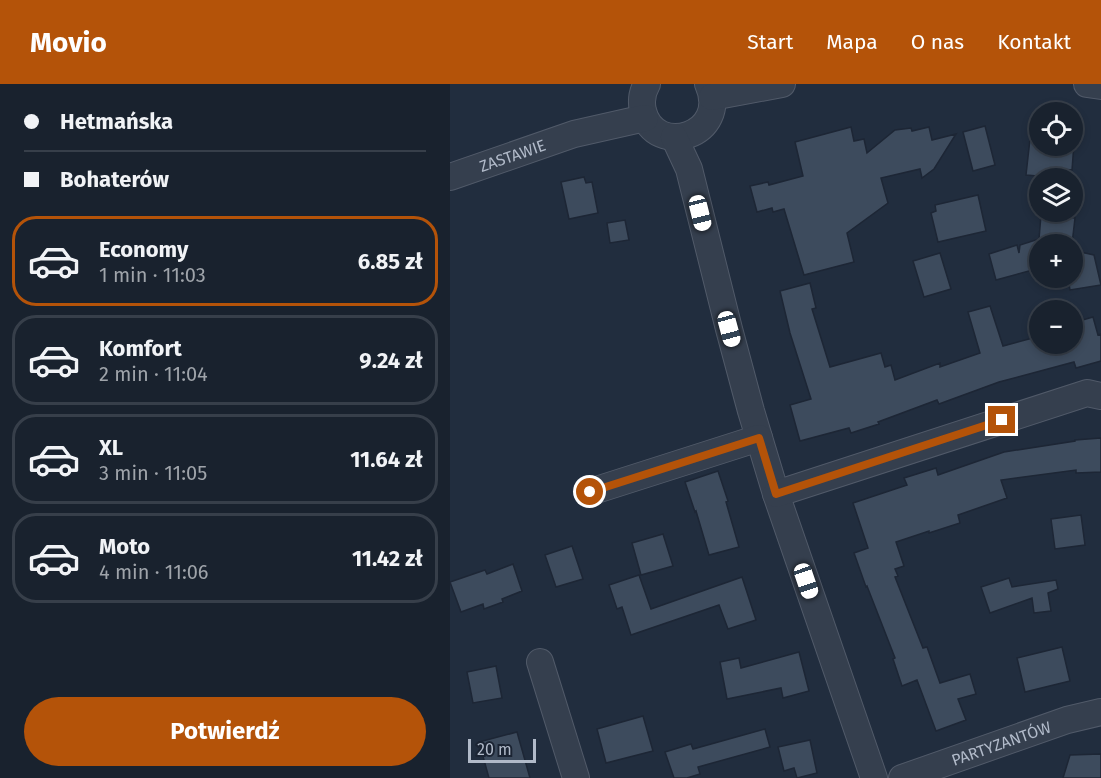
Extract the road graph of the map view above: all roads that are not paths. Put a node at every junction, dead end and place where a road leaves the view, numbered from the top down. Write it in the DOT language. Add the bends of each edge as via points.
graph roads {
  1 [pos="782,84"];
  2 [pos="1087,84"];
  3 [pos="1101,86"];
  4 [pos="714,87"];
  5 [pos="645,100"];
  6 [pos="686,134"];
  7 [pos="450,177"];
  8 [pos="1101,396"];
  9 [pos="759,438"];
  10 [pos="590,492"];
  11 [pos="776,494"];
  12 [pos="540,662"];
  13 [pos="1101,712"];
  14 [pos="576,778"];
  15 [pos="874,778"];
  16 [pos="902,778"];
  1 -- 4 [label="street"];
  2 -- 3 [label="street"];
  4 -- 6 [label="street" via="708,119"];
  5 -- 6 [label="street" via="650,125 658,132"];
  5 -- 7 [label="street, ZASTAWIE" via="574,134"];
  6 -- 9 [label="street" via="689,169"];
  8 -- 11 [label="street" via="1087,393"];
  9 -- 10 [label="street"];
  9 -- 11 [label="street"];
  11 -- 15 [label="street"];
  12 -- 14 [label="street"];
  13 -- 16 [label="street, PARTYZANTÓW" via="1067,720"];
}
